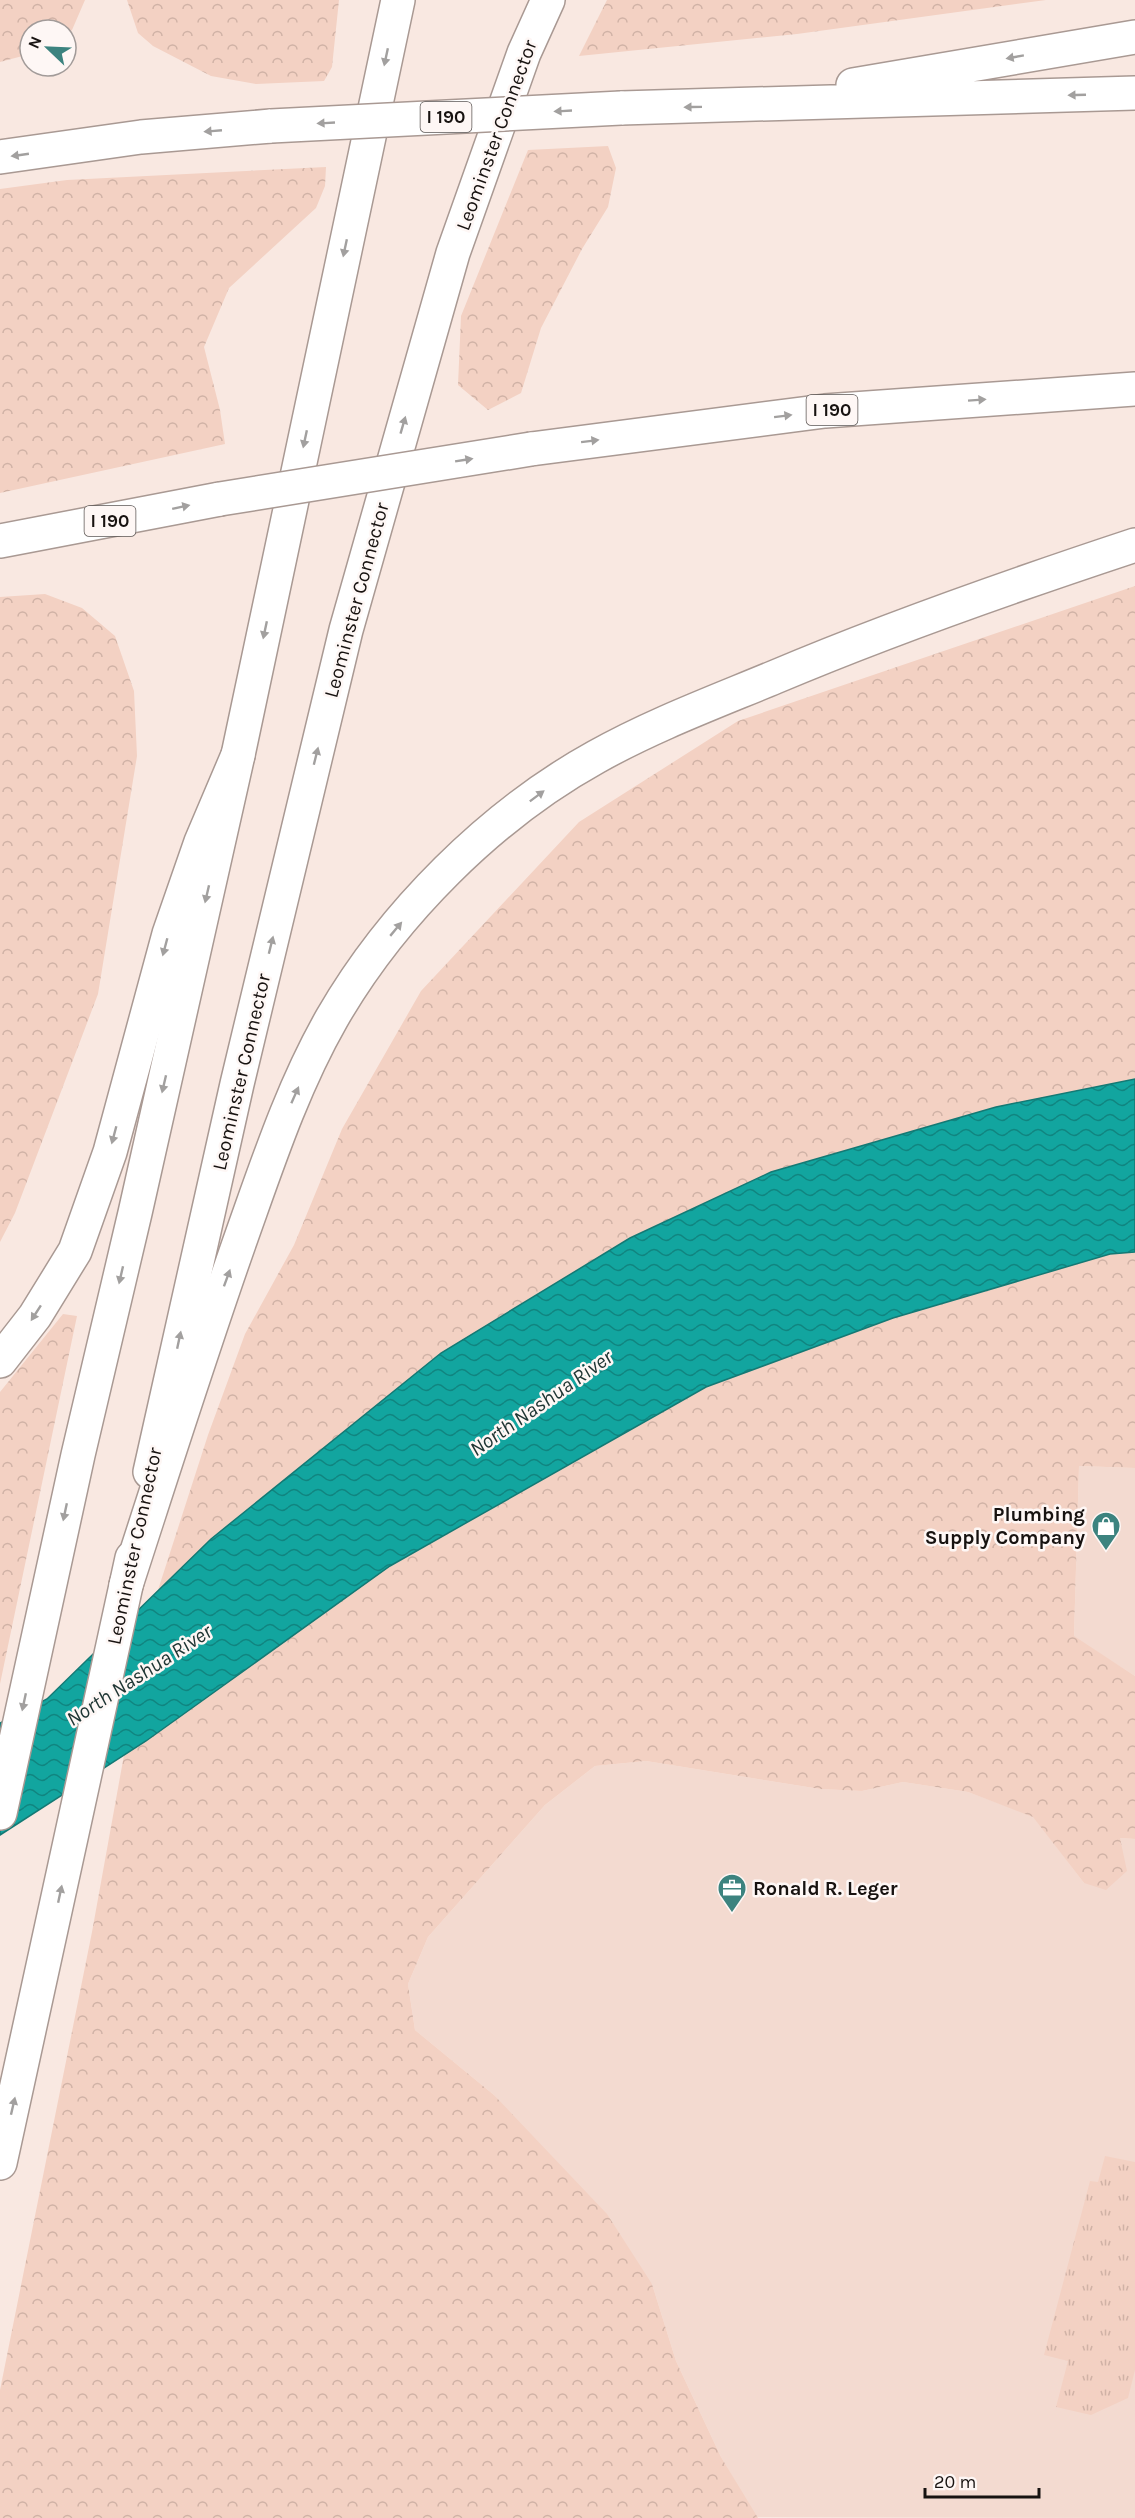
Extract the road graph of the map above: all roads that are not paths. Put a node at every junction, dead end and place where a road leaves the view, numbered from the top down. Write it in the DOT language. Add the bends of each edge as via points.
graph roads {
  1 [pos="398,0"];
  2 [pos="548,0"];
  3 [pos="1135,37"];
  4 [pos="1135,93"];
  5 [pos="731,106"];
  6 [pos="0,157"];
  7 [pos="1135,389"];
  8 [pos="140,515"];
  9 [pos="0,542"];
  10 [pos="1135,544"];
  11 [pos="0,561"];
  12 [pos="238,755"];
  13 [pos="0,1361"];
  14 [pos="177,1395"];
  15 [pos="0,1813"];
  16 [pos="0,2163"];
  1 -- 12 [label="main road, one-way"];
  14 -- 2 [label="main road, Leominster Connector, one-way" via="237,1084 349,619 453,253 524,52"];
  3 -- 5 [label="main road, one-way"];
  4 -- 5 [label="main road, I 190, one-way"];
  5 -- 6 [label="main road, I 190, one-way, bridge" via="272,126 141,137"];
  8 -- 7 [label="main road, I 190, one-way, bridge" via="531,449 825,411"];
  8 -- 9 [label="main road, I 190"];
  8 -- 11 [label="main road"];
  14 -- 10 [label="main road, one-way" via="316,1048 354,984 387,939 461,856 561,779 596,757 681,716 927,617"];
  12 -- 13 [label="main road, one-way" via="201,842 169,934 110,1152 75,1251 35,1316"];
  12 -- 15 [label="main road, one-way"];
  16 -- 14 [label="main road, Leominster Connector, one-way" via="126,1584"];
}
